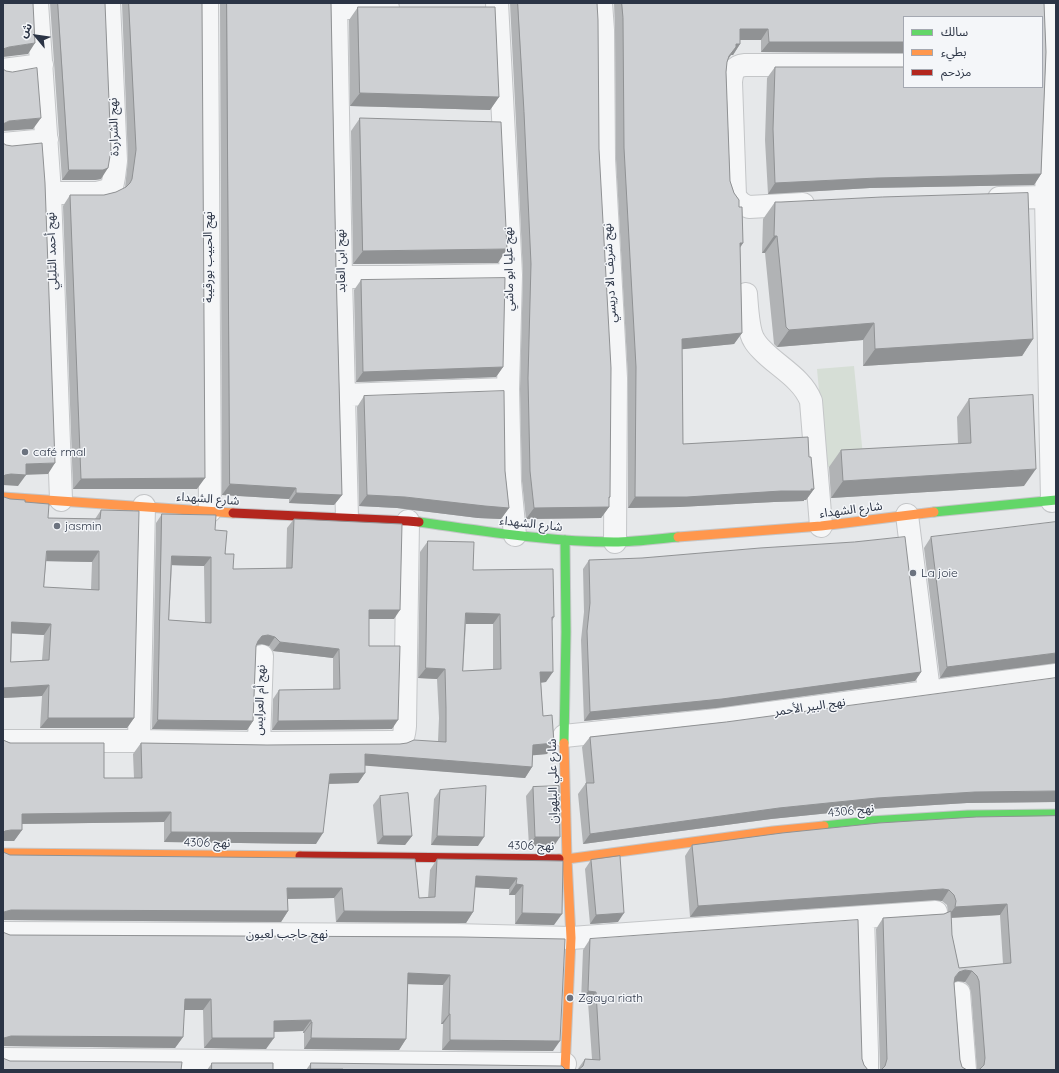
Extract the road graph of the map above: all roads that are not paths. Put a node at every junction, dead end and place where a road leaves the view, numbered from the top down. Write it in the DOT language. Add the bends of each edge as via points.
graph roads {
  1 [pos="38,3"];
  2 [pos="109,3"];
  3 [pos="207,3"];
  4 [pos="601,3"];
  5 [pos="1049,3"];
  6 [pos="336,6"];
  7 [pos="492,7"];
  8 [pos="405,8"];
  9 [pos="1046,63"];
  10 [pos="42,65"];
  11 [pos="903,65"];
  12 [pos="3,70"];
  13 [pos="480,122"];
  14 [pos="504,123"];
  15 [pos="47,140"];
  16 [pos="3,144"];
  17 [pos="50,193"];
  18 [pos="1046,198"];
  19 [pos="982,199"];
  20 [pos="824,203"];
  21 [pos="511,275"];
  22 [pos="341,277"];
  23 [pos="746,294"];
  24 [pos="508,388"];
  25 [pos="344,395"];
  26 [pos="3,497"];
  27 [pos="61,500"];
  28 [pos="1054,500"];
  29 [pos="144,506"];
  30 [pos="210,511"];
  31 [pos="907,515"];
  32 [pos="347,518"];
  33 [pos="408,521"];
  34 [pos="821,526"];
  35 [pos="515,535"];
  36 [pos="565,540"];
  37 [pos="615,542"];
  38 [pos="262,656"];
  39 [pos="1056,675"];
  40 [pos="929,691"];
  41 [pos="564,736"];
  42 [pos="3,741"];
  43 [pos="139,741"];
  44 [pos="259,743"];
  45 [pos="1056,814"];
  46 [pos="3,853"];
  47 [pos="567,859"];
  48 [pos="936,912"];
  49 [pos="863,917"];
  50 [pos="3,933"];
  51 [pos="571,938"];
  52 [pos="959,993"];
  53 [pos="3,1059"];
  54 [pos="565,1067"];
  55 [pos="867,1070"];
  56 [pos="965,1070"];
  1 -- 10 [label="street, نهج أحمد التليلي"];
  2 -- 17 [label="street, نهج الشراردة" via="116,161 112,187 97,193"];
  3 -- 30 [label="street, نهج الحبيب بورقيبة"];
  4 -- 37 [label="street, نهج شريف الا دريسي" via="604,159 616,378"];
  5 -- 9 [label="street"];
  6 -- 8 [label="street"];
  6 -- 22 [label="street, نهج ابن العابد" via="346,119"];
  7 -- 14 [label="street, نهج عليا ابو ماشي"];
  9 -- 18 [label="street"];
  10 -- 12 [label="street"];
  10 -- 15 [label="street, نهج أحمد التليلي"];
  11 -- 20 [label="street" via="745,64 732,72 735,196 738,201 749,207"];
  13 -- 14 [label="street"];
  14 -- 21 [label="street, نهج عليا ابو ماشي"];
  15 -- 16 [label="street"];
  15 -- 17 [label="street, نهج أحمد التليلي"];
  17 -- 27 [label="street, نهج أحمد التليلي"];
  18 -- 19 [label="street"];
  18 -- 28 [label="street"];
  21 -- 22 [label="street"];
  21 -- 24 [label="street, نهج عليا ابو ماشي"];
  22 -- 25 [label="street, نهج ابن العابد"];
  23 -- 34 [label="street" via="753,340 766,355 803,386 811,401"];
  24 -- 25 [label="street"];
  24 -- 35 [label="street, نهج عليا ابو ماشي" via="510,482"];
  25 -- 32 [label="street, نهج ابن العابد"];
  26 -- 27 [label="street, شارع الشهداء"];
  27 -- 29 [label="street, شارع الشهداء"];
  28 -- 31 [label="street, شارع الشهداء"];
  29 -- 30 [label="street, شارع الشهداء"];
  29 -- 43 [label="street"];
  30 -- 32 [label="street, شارع الشهداء"];
  31 -- 34 [label="street, شارع الشهداء"];
  31 -- 40 [label="street"];
  32 -- 33 [label="street, شارع الشهداء"];
  33 -- 35 [label="street, شارع الشهداء"];
  33 -- 44 [label="street" via="404,736 395,742"];
  34 -- 37 [label="street, شارع الشهداء"];
  35 -- 36 [label="street, شارع الشهداء"];
  36 -- 37 [label="street, شارع الشهداء"];
  36 -- 41 [label="street, شارع علي البلهوان"];
  38 -- 44 [label="street, نهج أم العرايس"];
  39 -- 40 [label="street, نهج البير الأحمر"];
  40 -- 41 [label="street, نهج البير الأحمر" via="717,720"];
  41 -- 47 [label="street, شارع علي البلهوان"];
  42 -- 43 [label="street"];
  43 -- 44 [label="street"];
  45 -- 47 [label="street, نهج 4306" via="968,815 870,821 773,831"];
  46 -- 47 [label="street, نهج 4306"];
  47 -- 51 [label="street, شارع علي البلهوان"];
  48 -- 49 [label="street, نهج حاجب لعيون"];
  49 -- 51 [label="street, نهج حاجب لعيون"];
  49 -- 55 [label="street"];
  50 -- 51 [label="street, نهج حاجب لعيون"];
  51 -- 54 [label="street, شارع علي البلهوان"];
  52 -- 56 [label="street"];
  53 -- 54 [label="street"];
}
